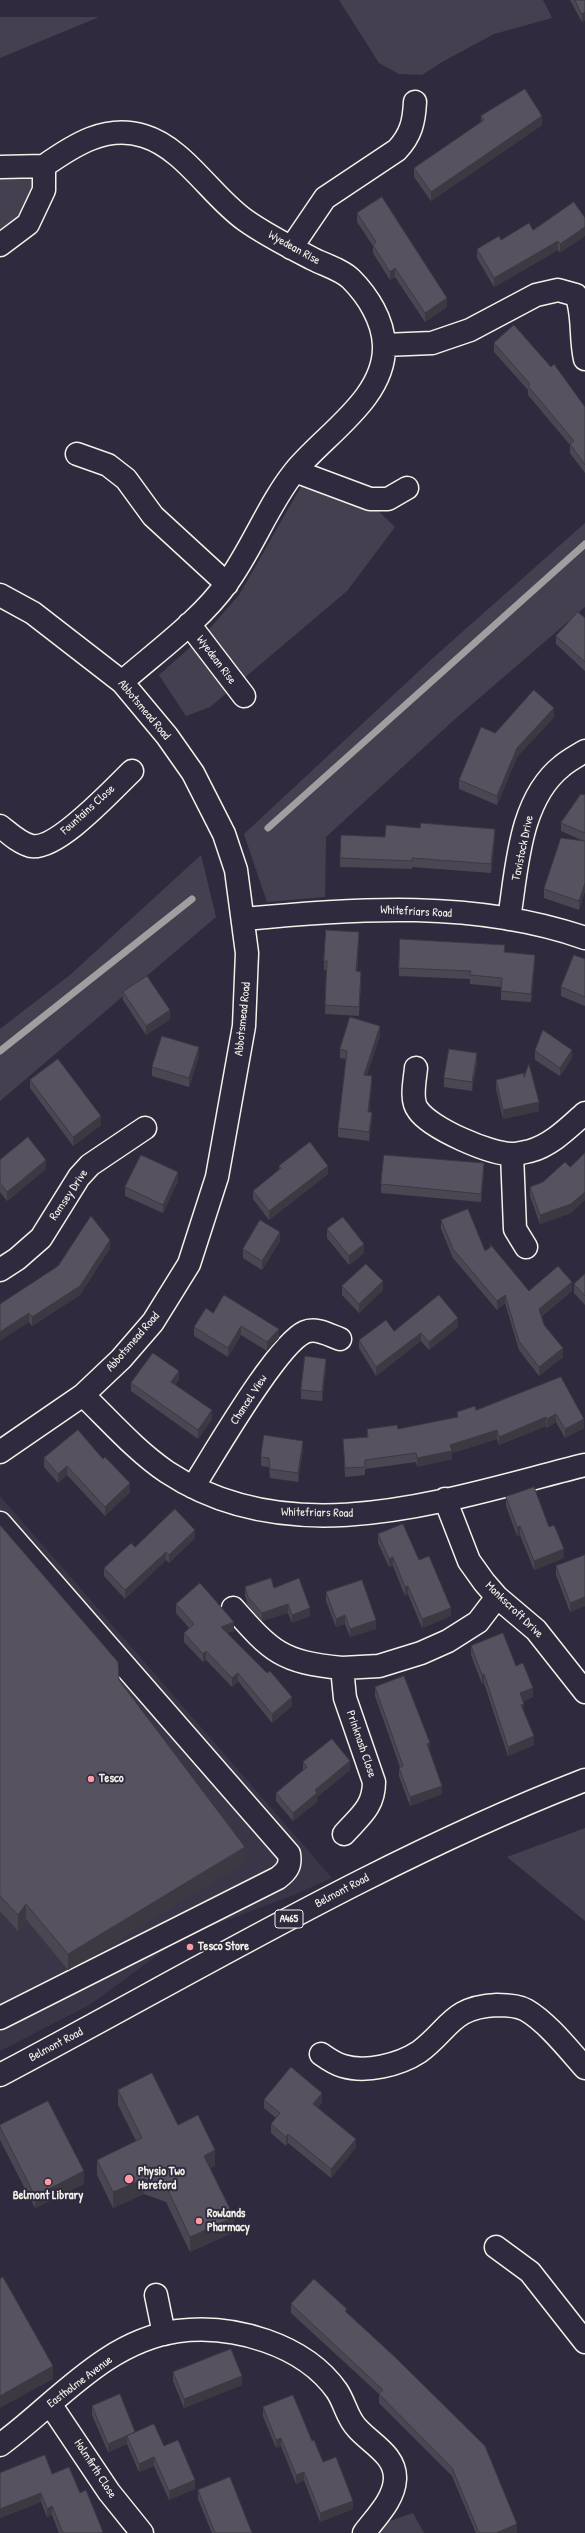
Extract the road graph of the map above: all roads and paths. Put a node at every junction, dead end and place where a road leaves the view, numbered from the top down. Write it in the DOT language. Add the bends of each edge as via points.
graph roads {
  1 [pos="415,102"];
  2 [pos="44,166"];
  3 [pos="0,167"];
  4 [pos="0,245"];
  5 [pos="291,248"];
  6 [pos="384,345"];
  7 [pos="585,359"];
  8 [pos="77,454"];
  9 [pos="295,471"];
  10 [pos="407,488"];
  11 [pos="227,584"];
  12 [pos="0,595"];
  13 [pos="189,624"];
  14 [pos="122,682"];
  15 [pos="244,696"];
  16 [pos="585,751"];
  17 [pos="132,771"];
  18 [pos="0,826"];
  19 [pos="244,919"];
  20 [pos="509,919"];
  21 [pos="585,938"];
  22 [pos="416,1068"];
  23 [pos="585,1113"];
  24 [pos="145,1128"];
  25 [pos="512,1154"];
  26 [pos="526,1247"];
  27 [pos="0,1270"];
  28 [pos="330,1335"];
  29 [pos="83,1395"];
  30 [pos="0,1452"];
  31 [pos="585,1465"];
  32 [pos="193,1487"];
  33 [pos="445,1499"];
  34 [pos="0,1523"];
  35 [pos="497,1597"];
  36 [pos="233,1608"];
  37 [pos="342,1668"];
  38 [pos="585,1692"];
  39 [pos="585,1780"];
  40 [pos="344,1834"];
  41 [pos="0,2018"];
  42 [pos="322,2054"];
  43 [pos="585,2068"];
  44 [pos="0,2075"];
  45 [pos="496,2247"];
  46 [pos="156,2295"];
  47 [pos="164,2334"];
  48 [pos="583,2337"];
  49 [pos="50,2404"];
  50 [pos="0,2445"];
  51 [pos="142,2533"];
  52 [pos="364,2533"];
  1 -- 5 [label="main road" via="413,124 406,140 397,150 325,198"];
  2 -- 3 [label="main road"];
  2 -- 4 [label="main road" via="44,190 28,224"];
  2 -- 5 [label="main road, Wyedean Rise" via="74,144 101,134 124,132 146,136 175,154 243,219"];
  5 -- 6 [label="main road, Wyedean Rise" via="349,277 368,296 378,320"];
  6 -- 7 [label="main road" via="432,343 470,330 536,295 558,290 576,295 581,306 580,331"];
  6 -- 9 [label="main road, Wyedean Rise" via="380,367 364,400"];
  8 -- 11 [label="main road" via="108,465 126,479 153,516"];
  9 -- 10 [label="main road" via="370,498 388,498"];
  9 -- 11 [label="main road, Wyedean Rise"];
  11 -- 13 [label="main road, Wyedean Rise"];
  12 -- 14 [label="main road, Abbotsmead Road" via="33,613"];
  13 -- 14 [label="main road, Wyedean Rise"];
  13 -- 15 [label="main road, Wyedean Rise"];
  14 -- 19 [label="main road, Abbotsmead Road" via="167,736 193,773 211,806 236,870"];
  16 -- 20 [label="main road, Tavistock Drive" via="561,766 544,785 531,810 521,846"];
  17 -- 18 [label="main road, Fountains Close" via="64,834 48,843 31,846"];
  19 -- 20 [label="main road, Whitefriars Road" via="369,909 426,910"];
  19 -- 29 [label="main road, Abbotsmead Road" via="247,953 244,1026 217,1177 189,1264 153,1322 121,1359"];
  20 -- 21 [label="main road, Whitefriars Road"];
  22 -- 25 [label="main road" via="414,1092 417,1109 431,1123 485,1148"];
  23 -- 25 [label="main road" via="552,1141 531,1151"];
  24 -- 27 [label="main road, Romsey Drive" via="90,1165 79,1177 41,1238"];
  25 -- 26 [label="main road" via="514,1229"];
  28 -- 32 [label="main road, Chancel View" via="306,1331 294,1338 270,1367"];
  29 -- 30 [label="main road, Abbotsmead Road"];
  29 -- 32 [label="main road, Whitefriars Road" via="145,1456"];
  31 -- 33 [label="main road, Whitefriars Road"];
  32 -- 33 [label="main road, Whitefriars Road" via="242,1506 286,1515 337,1516 382,1512"];
  33 -- 35 [label="main road, Monkscroft Drive" via="469,1561"];
  34 -- 41 [label="main road" via="288,1854 290,1862 286,1871 271,1881"];
  35 -- 37 [label="main road" via="478,1622 448,1641 421,1653 379,1666"];
  35 -- 38 [label="main road, Monkscroft Drive" via="536,1630"];
  36 -- 37 [label="main road" via="264,1643 282,1655 309,1665"];
  37 -- 40 [label="main road, Prinknash Close" via="345,1698 374,1782 374,1796 367,1809"];
  39 -- 44 [label="main road, Belmont Road / A465" via="449,1838 347,1888"];
  42 -- 43 [label="main road" via="333,2062 349,2067 376,2067 398,2062 419,2052 458,2015 478,2006 503,2005 526,2010 551,2031"];
  45 -- 48 [label="main road" via="530,2272"];
  46 -- 47 [label="main road"];
  47 -- 49 [label="main road, Eastholme Avenue" via="125,2349 94,2368"];
  47 -- 52 [label="main road, Eastholme Avenue" via="203,2330 231,2331 272,2342 318,2370 338,2392 352,2423 365,2438 382,2450 392,2464 395,2478 393,2493"];
  49 -- 50 [label="main road, Eastholme Avenue" via="24,2428"];
  49 -- 51 [label="main road, Holmfirth Close" via="109,2492"];
}
